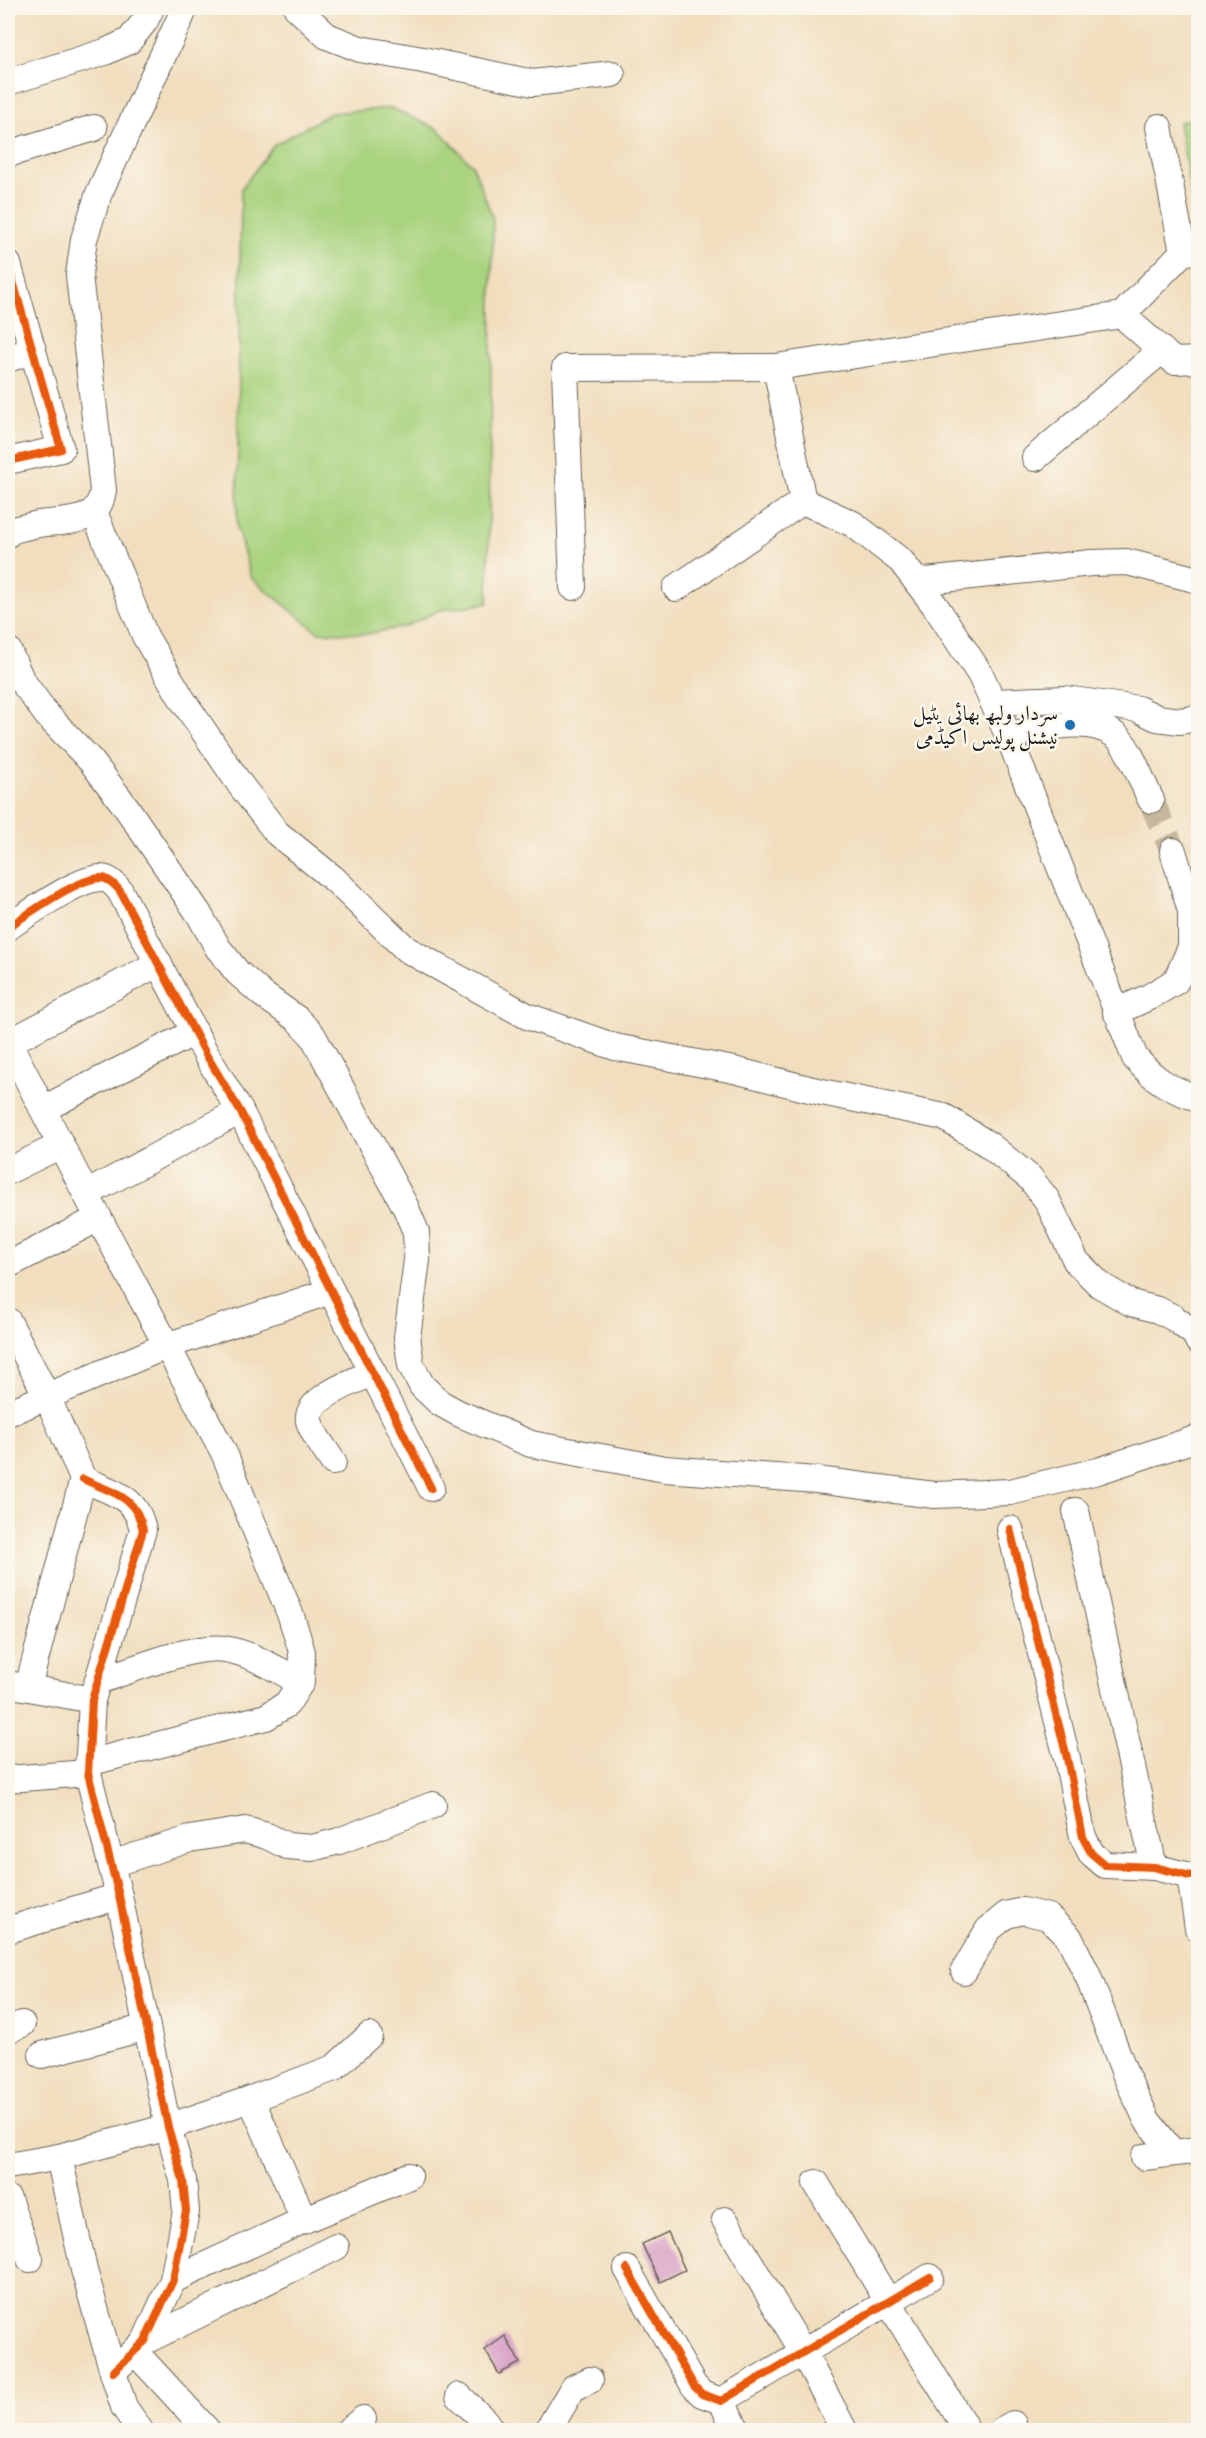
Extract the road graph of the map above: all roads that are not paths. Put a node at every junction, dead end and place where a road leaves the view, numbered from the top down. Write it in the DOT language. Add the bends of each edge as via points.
graph roads {
  1 [pos="152,8"];
  2 [pos="185,8"];
  3 [pos="297,8"];
  4 [pos="612,74"];
  5 [pos="8,82"];
  6 [pos="1160,127"];
  7 [pos="94,128"];
  8 [pos="8,154"];
  9 [pos="1191,251"];
  10 [pos="8,264"];
  11 [pos="13,296"];
  12 [pos="1122,315"];
  13 [pos="33,350"];
  14 [pos="1162,350"];
  15 [pos="8,359"];
  16 [pos="1198,360"];
  17 [pos="776,367"];
  18 [pos="1035,458"];
  19 [pos="8,461"];
  20 [pos="803,501"];
  21 [pos="94,512"];
  22 [pos="9,532"];
  23 [pos="1198,580"];
  24 [pos="917,582"];
  25 [pos="573,586"];
  26 [pos="676,588"];
  27 [pos="8,650"];
  28 [pos="993,702"];
  29 [pos="1198,718"];
  30 [pos="1008,735"];
  31 [pos="1151,800"];
  32 [pos="1173,851"];
  33 [pos="8,927"];
  34 [pos="159,963"];
  35 [pos="1116,1012"];
  36 [pos="195,1032"];
  37 [pos="8,1042"];
  38 [pos="17,1082"];
  39 [pos="1198,1098"];
  40 [pos="43,1109"];
  41 [pos="240,1111"];
  42 [pos="61,1145"];
  43 [pos="8,1172"];
  44 [pos="86,1194"];
  45 [pos="99,1218"];
  46 [pos="8,1265"];
  47 [pos="331,1292"];
  48 [pos="8,1321"];
  49 [pos="1198,1341"];
  50 [pos="166,1346"];
  51 [pos="373,1372"];
  52 [pos="47,1396"];
  53 [pos="8,1413"];
  54 [pos="1198,1438"];
  55 [pos="333,1462"];
  56 [pos="83,1479"];
  57 [pos="431,1488"];
  58 [pos="1076,1511"];
  59 [pos="1010,1529"];
  60 [pos="301,1682"];
  61 [pos="18,1685"];
  62 [pos="95,1690"];
  63 [pos="88,1768"];
  64 [pos="8,1779"];
  65 [pos="433,1805"];
  66 [pos="111,1864"];
  67 [pos="1154,1867"];
  68 [pos="1194,1875"];
  69 [pos="118,1896"];
  70 [pos="1198,1928"];
  71 [pos="8,1930"];
  72 [pos="964,1971"];
  73 [pos="147,2027"];
  74 [pos="369,2036"];
  75 [pos="42,2055"];
  76 [pos="251,2099"];
  77 [pos="168,2127"];
  78 [pos="1198,2150"];
  79 [pos="1173,2153"];
  80 [pos="59,2157"];
  81 [pos="1144,2157"];
  82 [pos="8,2166"];
  83 [pos="409,2176"];
  84 [pos="816,2182"];
  85 [pos="8,2199"];
  86 [pos="304,2220"];
  87 [pos="725,2220"];
  88 [pos="336,2247"];
  89 [pos="30,2259"];
  90 [pos="627,2269"];
  91 [pos="930,2277"];
  92 [pos="173,2280"];
  93 [pos="888,2300"];
  94 [pos="140,2346"];
  95 [pos="802,2352"];
  96 [pos="113,2372"];
  97 [pos="590,2380"];
  98 [pos="459,2396"];
  99 [pos="720,2401"];
  100 [pos="140,2430"];
  101 [pos="207,2430"];
  102 [pos="491,2430"];
  103 [pos="548,2430"];
  104 [pos="737,2430"];
  105 [pos="844,2430"];
  106 [pos="967,2430"];
  1 -- 5 [label="street" via="129,41"];
  2 -- 21 [label="street" via="99,193 84,239 79,275 103,490 102,503"];
  3 -- 4 [label="street" via="327,36 360,49 533,83"];
  6 -- 9 [label="street"];
  7 -- 8 [label="street"];
  9 -- 12 [label="street"];
  10 -- 11 [label="street"];
  11 -- 13 [label="street"];
  12 -- 14 [label="street"];
  12 -- 17 [label="street"];
  13 -- 15 [label="street"];
  13 -- 19 [label="street" via="61,449"];
  14 -- 16 [label="street" via="1174,361"];
  14 -- 18 [label="street"];
  17 -- 20 [label="street"];
  17 -- 25 [label="street" via="565,368"];
  20 -- 24 [label="street" via="853,524 901,561"];
  20 -- 26 [label="street"];
  21 -- 22 [label="street" via="76,521 37,524"];
  21 -- 49 [label="street" via="145,636 241,786 277,833 334,879 406,949 527,1016 615,1047 944,1117 1030,1178 1047,1200 1076,1261 1100,1285 1131,1303 1174,1318"];
  23 -- 24 [label="street" via="1127,562"];
  24 -- 28 [label="street" via="980,674"];
  27 -- 54 [label="street" via="22,681 126,807 218,948 238,973 297,1018 313,1036 416,1232 417,1260 407,1337 411,1365 422,1386 440,1403 531,1444 665,1470 817,1480 934,1495 1010,1492 1098,1471"];
  28 -- 29 [label="street" via="1065,699 1138,709 1180,722"];
  28 -- 30 [label="street"];
  30 -- 31 [label="street" via="1077,725 1098,726 1117,736 1125,747"];
  30 -- 35 [label="street"];
  32 -- 35 [label="street" via="1191,911 1191,947 1176,981"];
  33 -- 34 [label="street" via="77,885 101,878 111,881 120,891"];
  34 -- 36 [label="street"];
  34 -- 37 [label="street"];
  35 -- 39 [label="street" via="1135,1058 1154,1079"];
  36 -- 40 [label="street"];
  36 -- 41 [label="street"];
  37 -- 38 [label="street"];
  38 -- 40 [label="street"];
  40 -- 42 [label="street"];
  41 -- 44 [label="street"];
  41 -- 47 [label="street"];
  42 -- 43 [label="street"];
  42 -- 44 [label="street"];
  44 -- 45 [label="street"];
  45 -- 46 [label="street"];
  45 -- 50 [label="street"];
  47 -- 50 [label="street"];
  47 -- 51 [label="street"];
  48 -- 52 [label="street"];
  50 -- 52 [label="street"];
  50 -- 60 [label="street" via="224,1453 291,1616 302,1652"];
  51 -- 55 [label="street" via="316,1401 309,1409 312,1428"];
  51 -- 57 [label="street"];
  52 -- 53 [label="street"];
  52 -- 56 [label="street"];
  56 -- 61 [label="street"];
  56 -- 62 [label="street" via="127,1500 139,1513 143,1530"];
  58 -- 67 [label="street"];
  59 -- 67 [label="street" via="1083,1837 1091,1853 1105,1865"];
  60 -- 62 [label="street" via="246,1654 222,1648 192,1652"];
  60 -- 63 [label="street" via="287,1704 266,1717"];
  61 -- 62 [label="street"];
  62 -- 63 [label="street"];
  63 -- 64 [label="street"];
  63 -- 66 [label="street"];
  65 -- 66 [label="street" via="312,1848 287,1846 245,1830 190,1839"];
  66 -- 69 [label="street"];
  67 -- 68 [label="street"];
  68 -- 70 [label="street"];
  69 -- 71 [label="street"];
  69 -- 73 [label="street"];
  72 -- 79 [label="street" via="988,1930 1006,1915 1023,1911 1048,1917 1069,1937 1147,2120"];
  73 -- 75 [label="street"];
  73 -- 77 [label="street"];
  74 -- 76 [label="street" via="334,2068"];
  76 -- 77 [label="street"];
  76 -- 86 [label="street"];
  77 -- 80 [label="street"];
  77 -- 92 [label="street" via="183,2180 186,2211"];
  78 -- 79 [label="street"];
  79 -- 81 [label="street"];
  80 -- 82 [label="street"];
  80 -- 96 [label="street" via="84,2270"];
  83 -- 86 [label="street"];
  84 -- 93 [label="street"];
  85 -- 89 [label="street"];
  86 -- 92 [label="street"];
  87 -- 95 [label="street"];
  88 -- 94 [label="street"];
  90 -- 99 [label="street" via="694,2386"];
  91 -- 93 [label="street"];
  92 -- 94 [label="street"];
  93 -- 95 [label="street"];
  93 -- 106 [label="street"];
  94 -- 96 [label="street"];
  94 -- 101 [label="street"];
  95 -- 99 [label="street"];
  95 -- 105 [label="street"];
  96 -- 100 [label="street" via="124,2407"];
  97 -- 103 [label="street" via="573,2388"];
  98 -- 102 [label="street"];
  99 -- 104 [label="street"];
}
